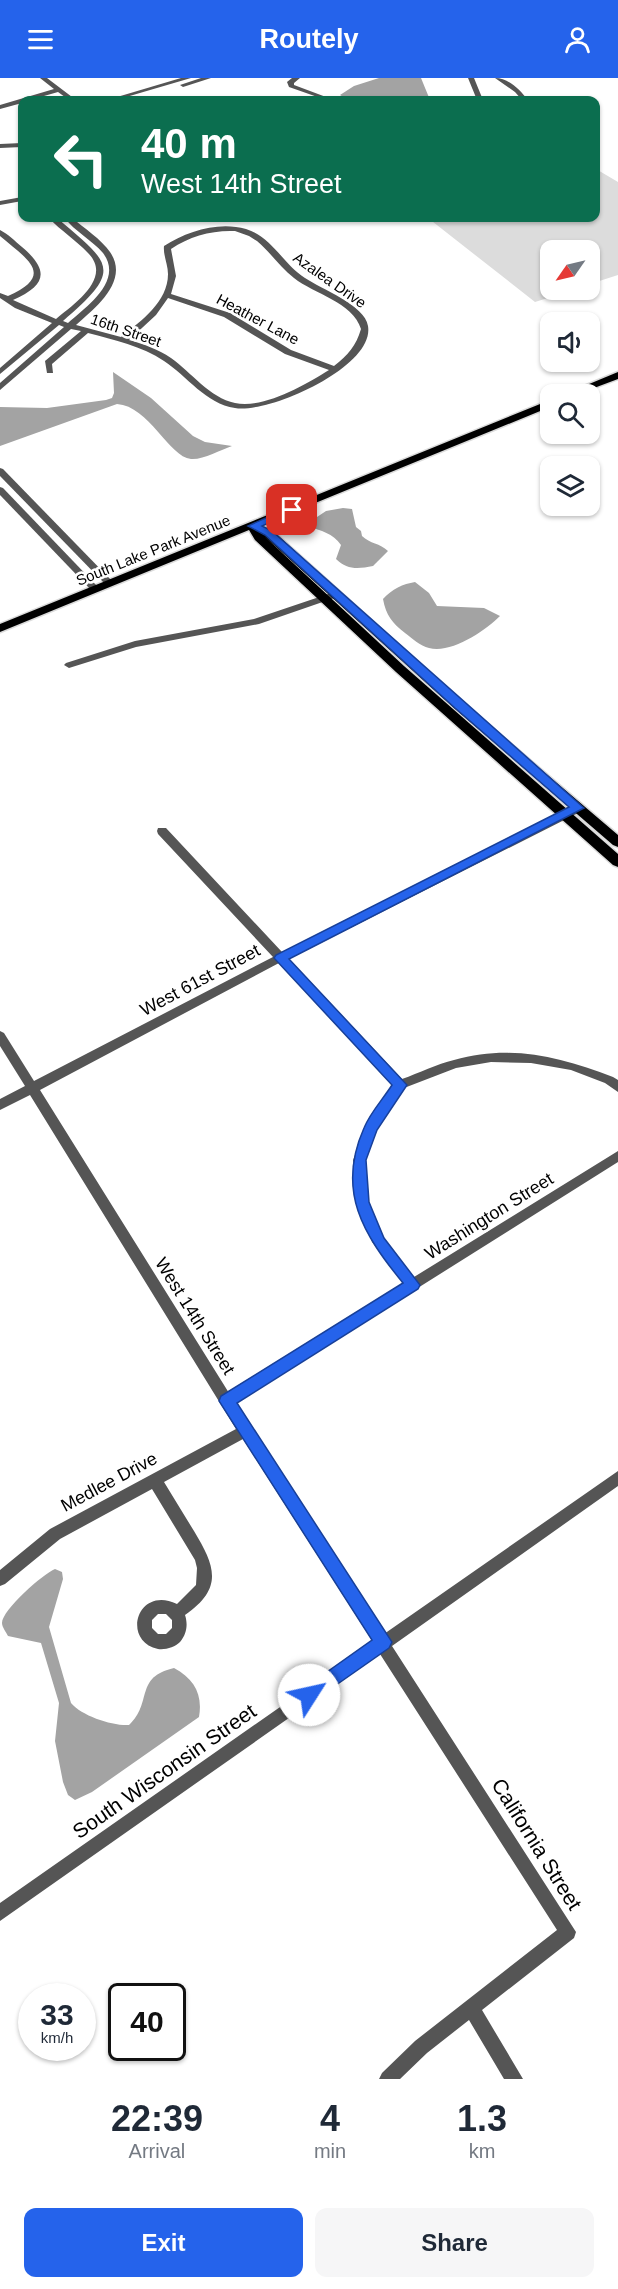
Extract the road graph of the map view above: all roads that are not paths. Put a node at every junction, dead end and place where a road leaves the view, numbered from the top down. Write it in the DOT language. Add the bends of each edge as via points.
graph roads {
  1 [pos="43,78"];
  2 [pos="188,78"];
  3 [pos="207,78"];
  4 [pos="297,78"];
  5 [pos="471,78"];
  6 [pos="498,78"];
  7 [pos="59,90"];
  8 [pos="38,96"];
  9 [pos="67,96"];
  10 [pos="124,96"];
  11 [pos="144,96"];
  12 [pos="320,96"];
  13 [pos="478,96"];
  14 [pos="521,96"];
  15 [pos="18,102"];
  16 [pos="0,107"];
  17 [pos="18,145"];
  18 [pos="0,146"];
  19 [pos="18,200"];
  20 [pos="0,203"];
  21 [pos="58,222"];
  22 [pos="73,222"];
  23 [pos="0,232"];
  24 [pos="166,295"];
  25 [pos="3,298"];
  26 [pos="58,323"];
  27 [pos="70,326"];
  28 [pos="86,331"];
  29 [pos="122,341"];
  30 [pos="336,369"];
  31 [pos="50,371"];
  32 [pos="0,372"];
  33 [pos="618,375"];
  34 [pos="595,384"];
  35 [pos="0,387"];
  36 [pos="540,407"];
  37 [pos="0,471"];
  38 [pos="0,490"];
  39 [pos="42,514"];
  40 [pos="29,520"];
  41 [pos="253,526"];
  42 [pos="109,583"];
  43 [pos="95,589"];
  44 [pos="337,594"];
  45 [pos="324,599"];
  46 [pos="0,628"];
  47 [pos="69,665"];
  48 [pos="578,808"];
  49 [pos="564,815"];
  50 [pos="162,831"];
  51 [pos="618,842"];
  52 [pos="618,862"];
  53 [pos="280,958"];
  54 [pos="0,1036"];
  55 [pos="400,1085"];
  56 [pos="618,1087"];
  57 [pos="33,1088"];
  58 [pos="0,1105"];
  59 [pos="618,1156"];
  60 [pos="413,1285"];
  61 [pos="227,1401"];
  62 [pos="245,1431"];
  63 [pos="618,1478"];
  64 [pos="155,1480"];
  65 [pos="0,1579"];
  66 [pos="177,1612"];
  67 [pos="383,1642"];
  68 [pos="0,1913"];
  69 [pos="472,2009"];
  70 [pos="388,2079"];
  71 [pos="514,2079"];
  1 -- 7 [label="street"];
  2 -- 10 [label="street"];
  3 -- 11 [label="street"];
  4 -- 12 [label="street" via="290,82 291,86"];
  5 -- 13 [label="street"];
  6 -- 14 [label="street"];
  7 -- 8 [label="street"];
  7 -- 9 [label="street"];
  15 -- 16 [label="street"];
  17 -- 18 [label="street"];
  19 -- 20 [label="street"];
  21 -- 26 [label="street" via="93,253 100,270 91,294"];
  22 -- 27 [label="street" via="104,249 113,271 105,294"];
  23 -- 25 [label="street" via="34,261 40,272 39,281 31,289"];
  24 -- 29 [label="street" via="155,312"];
  24 -- 30 [label="street, Heather Lane" via="227,315 288,352"];
  24 -- 30 [label="street, Azalea Drive" via="172,277 167,248 218,228 247,231 300,279 362,319 364,338"];
  25 -- 26 [label="street, 16th Street" via="25,312"];
  26 -- 27 [label="street, 16th Street"];
  26 -- 32 [label="street"];
  27 -- 28 [label="street, 16th Street"];
  27 -- 35 [label="street"];
  28 -- 29 [label="street, 16th Street"];
  28 -- 31 [label="street" via="48,363"];
  29 -- 30 [label="street, 16th Street" via="158,354 219,400 235,406 265,403 317,383"];
  33 -- 34 [label="main road"];
  36 -- 41 [label="main road, South Lake Park Avenue"];
  37 -- 39 [label="street"];
  38 -- 40 [label="street"];
  39 -- 40 [label="street"];
  39 -- 42 [label="street"];
  40 -- 43 [label="street"];
  41 -- 42 [label="main road, South Lake Park Avenue"];
  41 -- 44 [label="main road" via="269,533"];
  41 -- 45 [label="main road" via="259,538"];
  42 -- 43 [label="main road, South Lake Park Avenue"];
  43 -- 46 [label="main road, South Lake Park Avenue"];
  44 -- 45 [label="street"];
  44 -- 48 [label="main road"];
  45 -- 47 [label="street" via="256,622 135,644"];
  45 -- 49 [label="main road"];
  48 -- 49 [label="street, West 61st Street"];
  48 -- 51 [label="main road"];
  49 -- 52 [label="main road"];
  49 -- 53 [label="street, West 61st Street"];
  50 -- 53 [label="street"];
  53 -- 55 [label="street"];
  53 -- 57 [label="street, West 61st Street"];
  54 -- 57 [label="street, West 14th Street"];
  55 -- 56 [label="street" via="454,1064 491,1057 531,1058 572,1066"];
  55 -- 60 [label="street" via="371,1128 359,1160 362,1202 378,1242"];
  57 -- 58 [label="street, West 61st Street"];
  57 -- 61 [label="street, West 14th Street"];
  59 -- 60 [label="street, Washington Street"];
  60 -- 61 [label="street, Washington Street"];
  61 -- 62 [label="street, West 14th Street"];
  62 -- 64 [label="street, Medlee Drive"];
  62 -- 67 [label="street, West 14th Street"];
  63 -- 67 [label="street, South Wisconsin Street"];
  64 -- 65 [label="street, Medlee Drive" via="56,1534"];
  64 -- 66 [label="street" via="207,1572 198,1597"];
  67 -- 68 [label="street, South Wisconsin Street"];
  67 -- 69 [label="street, California Street" via="568,1932"];
  69 -- 70 [label="street, California Street" via="421,2047"];
  69 -- 71 [label="street"];
}
